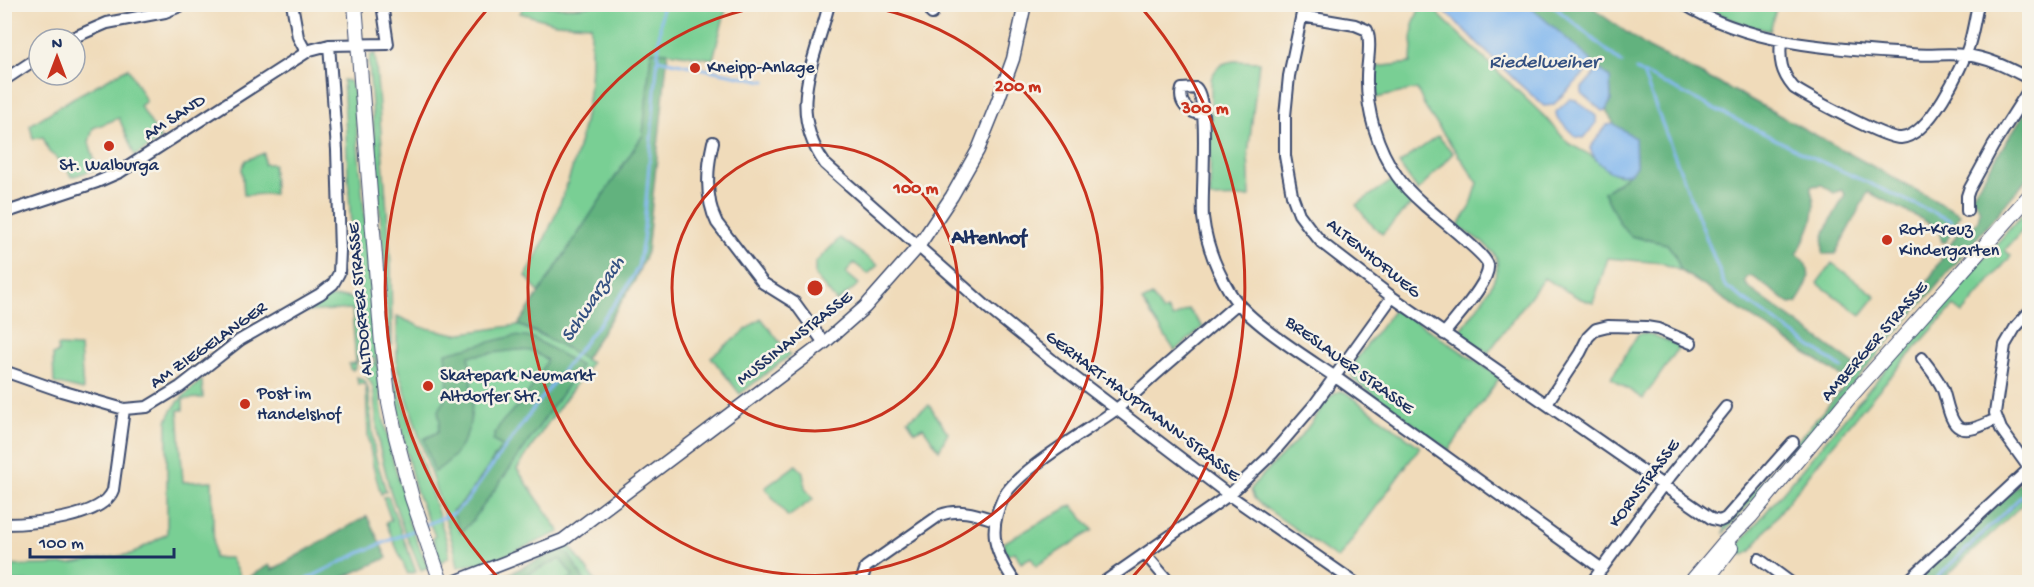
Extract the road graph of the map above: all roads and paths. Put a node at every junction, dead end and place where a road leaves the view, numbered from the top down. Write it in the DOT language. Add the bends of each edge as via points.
graph roads {
  1 [pos="185,4"];
  2 [pos="292,4"];
  3 [pos="355,4"];
  4 [pos="382,4"];
  5 [pos="829,4"];
  6 [pos="1025,4"];
  7 [pos="1305,4"];
  8 [pos="1684,4"];
  9 [pos="1978,4"];
  10 [pos="1302,16"];
  11 [pos="87,32"];
  12 [pos="1781,40"];
  13 [pos="329,45"];
  14 [pos="357,45"];
  15 [pos="306,52"];
  16 [pos="1966,55"];
  17 [pos="27,64"];
  18 [pos="6,76"];
  19 [pos="2030,79"];
  20 [pos="2030,88"];
  21 [pos="1202,114"];
  22 [pos="713,142"];
  23 [pos="2030,195"];
  24 [pos="1967,212"];
  25 [pos="4,213"];
  26 [pos="918,247"];
  27 [pos="1392,297"];
  28 [pos="1238,303"];
  29 [pos="2030,311"];
  30 [pos="1444,334"];
  31 [pos="824,343"];
  32 [pos="1691,343"];
  33 [pos="1922,358"];
  34 [pos="4,371"];
  35 [pos="1335,376"];
  36 [pos="1547,403"];
  37 [pos="1726,407"];
  38 [pos="124,409"];
  39 [pos="1115,410"];
  40 [pos="1996,419"];
  41 [pos="1793,442"];
  42 [pos="2029,468"];
  43 [pos="1663,485"];
  44 [pos="1229,495"];
  45 [pos="1751,516"];
  46 [pos="995,520"];
  47 [pos="4,524"];
  48 [pos="1145,554"];
  49 [pos="1759,560"];
  50 [pos="1602,569"];
  51 [pos="441,582"];
  52 [pos="455,582"];
  53 [pos="861,582"];
  54 [pos="1015,582"];
  55 [pos="1104,582"];
  56 [pos="1169,582"];
  57 [pos="1354,582"];
  58 [pos="1592,582"];
  59 [pos="1691,582"];
  60 [pos="1705,582"];
  61 [pos="1790,582"];
  62 [pos="1907,582"];
  1 -- 11 [label="street"];
  2 -- 15 [label="street" via="298,37"];
  3 -- 14 [label="main road, ALTDORFER STRASSE"];
  4 -- 14 [label="street, AM SAND" via="388,44"];
  5 -- 26 [label="street, GERHART-HAUPTMANN-STRASSE" via="806,85 806,110 814,145 835,175"];
  6 -- 26 [label="street, MUSSINANSTRASSE" via="1013,59 981,143"];
  7 -- 10 [label="street, ALTENHOFWEG"];
  8 -- 12 [label="street" via="1725,25"];
  9 -- 16 [label="street"];
  10 -- 27 [label="street, ALTENHOFWEG" via="1285,116 1285,156 1292,195 1299,214 1322,243"];
  10 -- 30 [label="street" via="1367,30 1367,95 1374,127 1387,158 1405,186 1488,264 1481,286"];
  12 -- 16 [label="street" via="1881,52"];
  12 -- 16 [label="street" via="1781,68 1794,88 1898,139 1914,133 1931,116"];
  13 -- 14 [label="street, AM SAND"];
  13 -- 15 [label="street, AM SAND"];
  13 -- 38 [label="street, AM ZIEGELANGER" via="337,150 340,267 336,280 320,294 240,340 159,402"];
  14 -- 51 [label="main road, ALTDORFER STRASSE" via="389,403 417,516"];
  15 -- 25 [label="street, AM SAND" via="120,172"];
  16 -- 19 [label="street"];
  17 -- 18 [label="street"];
  20 -- 24 [label="street" via="1969,190"];
  21 -- 28 [label="street, BRESLAUER STRASSE" via="1204,219 1215,262"];
  22 -- 31 [label="street" via="709,196 717,223 763,283 795,303"];
  23 -- 45 [label="main road, AMBERGER STRASSE" via="1849,398"];
  26 -- 31 [label="street, MUSSINANSTRASSE" via="865,307"];
  26 -- 39 [label="street, GERHART-HAUPTMANN-STRASSE" via="988,309"];
  27 -- 30 [label="street, ALTENHOFWEG"];
  27 -- 35 [label="street"];
  28 -- 35 [label="street, BRESLAUER STRASSE"];
  28 -- 39 [label="street"];
  29 -- 40 [label="street" via="2006,345"];
  30 -- 36 [label="street, ALTENHOFWEG"];
  31 -- 52 [label="street, MUSSINANSTRASSE" via="563,540"];
  32 -- 36 [label="street" via="1658,329 1600,327 1588,337"];
  33 -- 40 [label="street" via="1942,387 1957,426 1969,428"];
  34 -- 38 [label="street, AM ZIEGELANGER"];
  35 -- 44 [label="street" via="1285,440"];
  35 -- 50 [label="street, BRESLAUER STRASSE"];
  36 -- 43 [label="street, ALTENHOFWEG"];
  37 -- 43 [label="street, KORNSTRASSE"];
  38 -- 47 [label="street" via="113,490 108,500 56,519"];
  39 -- 44 [label="street, GERHART-HAUPTMANN-STRASSE"];
  39 -- 46 [label="street" via="1020,478 1005,495"];
  40 -- 42 [label="street"];
  41 -- 43 [label="street, ALTENHOFWEG" via="1723,520 1709,518"];
  42 -- 62 [label="street"];
  43 -- 50 [label="street, KORNSTRASSE"];
  44 -- 48 [label="street"];
  44 -- 57 [label="street, GERHART-HAUPTMANN-STRASSE"];
  45 -- 59 [label="main road, AMBERGER STRASSE"];
  45 -- 60 [label="main road, AMBERGER STRASSE"];
  46 -- 53 [label="street" via="965,512 940,515 866,567"];
  46 -- 54 [label="street" via="996,549"];
  48 -- 55 [label="street"];
  48 -- 56 [label="street"];
  49 -- 61 [label="street"];
  50 -- 58 [label="street, KORNSTRASSE"];
}
